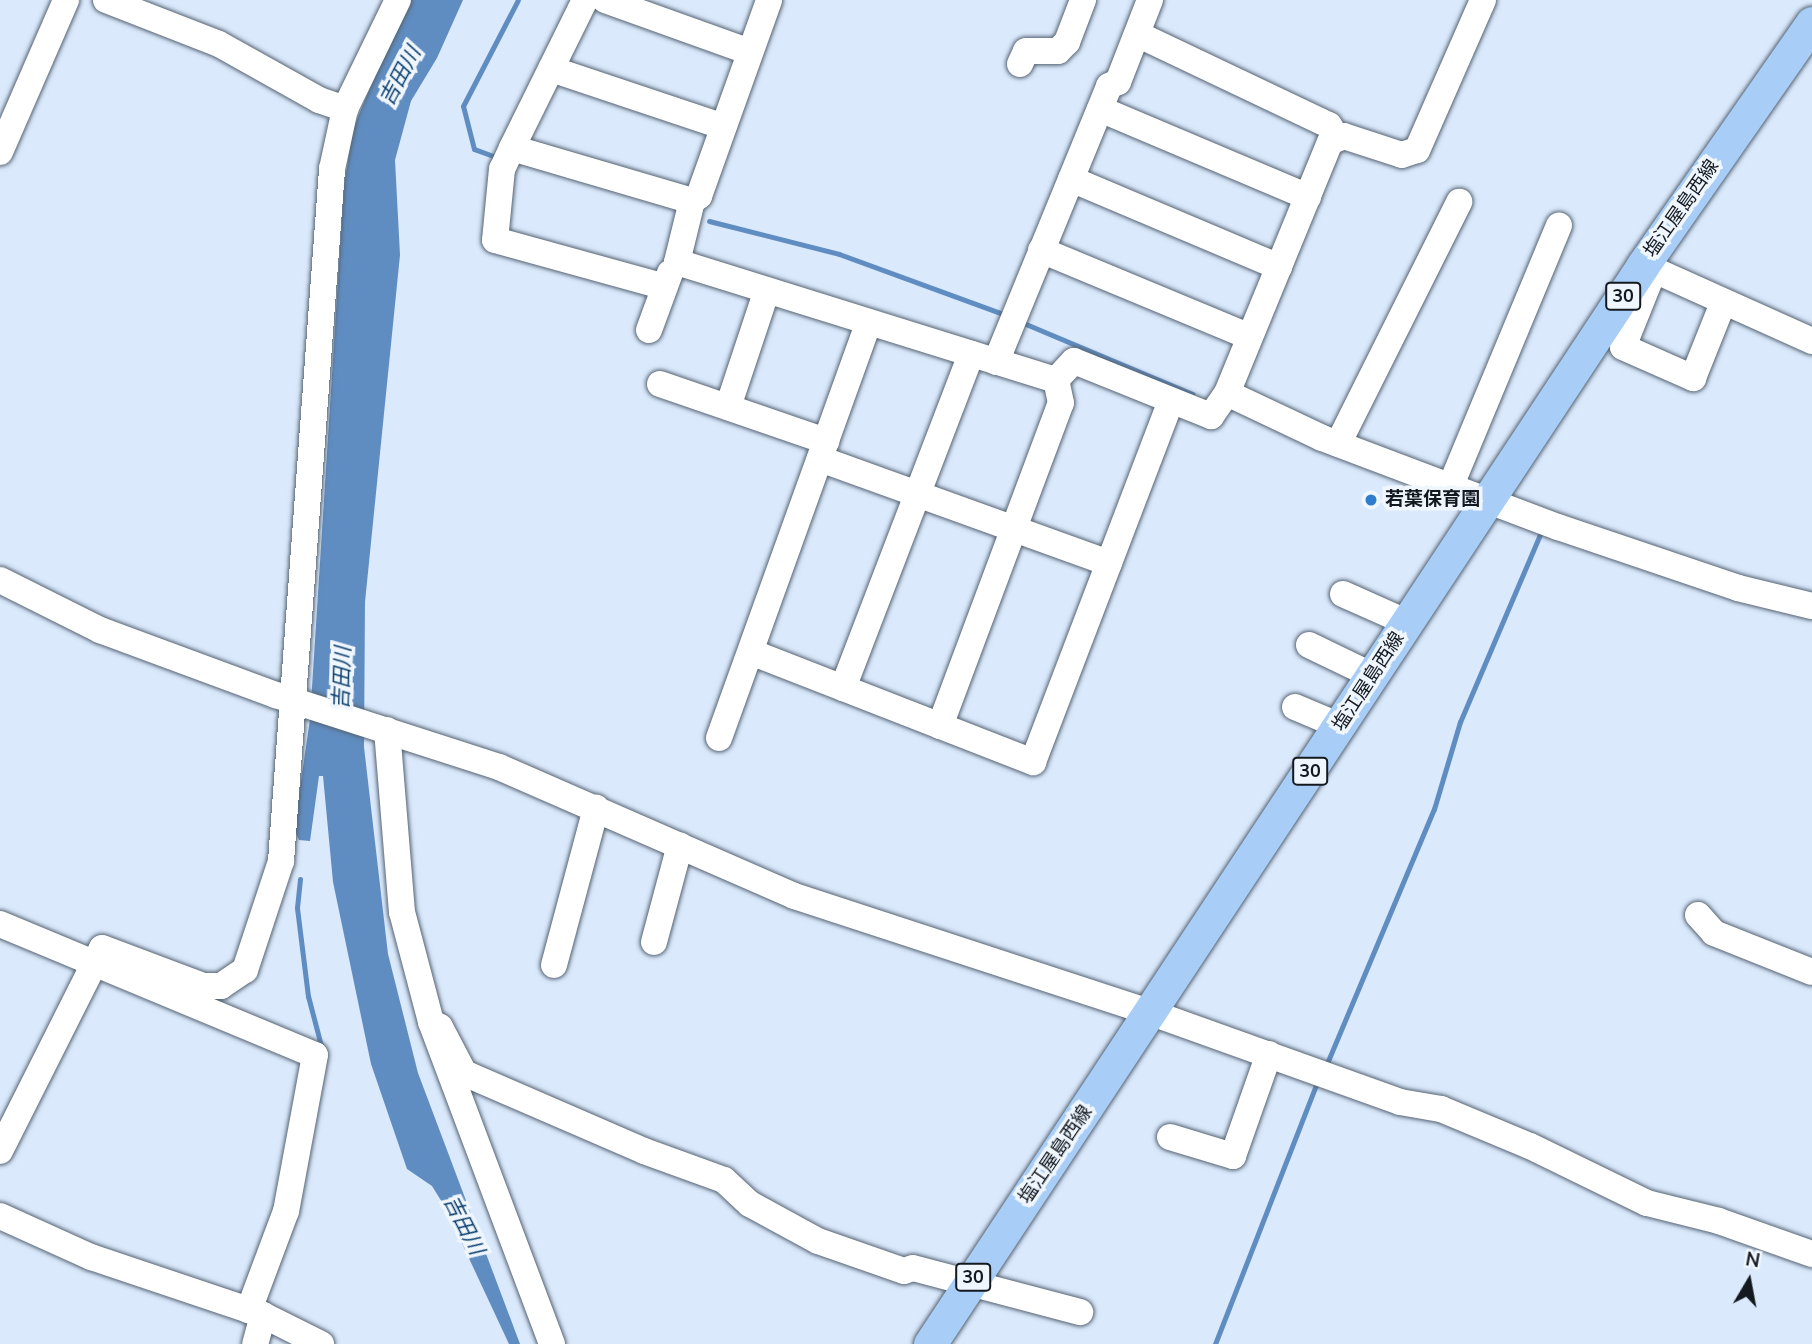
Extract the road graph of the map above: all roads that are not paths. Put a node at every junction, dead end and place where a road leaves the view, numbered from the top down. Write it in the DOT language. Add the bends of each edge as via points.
graph roads {
  1 [pos="66,0"];
  2 [pos="106,0"];
  3 [pos="398,0"];
  4 [pos="585,0"];
  5 [pos="605,0"];
  6 [pos="769,0"];
  7 [pos="1083,0"];
  8 [pos="1150,0"];
  9 [pos="1483,0"];
  10 [pos="1812,23"];
  11 [pos="1137,34"];
  12 [pos="750,52"];
  13 [pos="1020,64"];
  14 [pos="551,69"];
  15 [pos="345,109"];
  16 [pos="1100,109"];
  17 [pos="724,127"];
  18 [pos="1337,139"];
  19 [pos="512,148"];
  20 [pos="0,152"];
  21 [pos="1071,179"];
  22 [pos="1308,197"];
  23 [pos="692,201"];
  24 [pos="1459,202"];
  25 [pos="1559,226"];
  26 [pos="1041,250"];
  27 [pos="677,262"];
  28 [pos="1279,267"];
  29 [pos="1649,268"];
  30 [pos="662,286"];
  31 [pos="767,290"];
  32 [pos="1723,303"];
  33 [pos="869,322"];
  34 [pos="649,330"];
  35 [pos="1250,337"];
  36 [pos="1812,341"];
  37 [pos="971,354"];
  38 [pos="996,362"];
  39 [pos="1056,380"];
  40 [pos="660,384"];
  41 [pos="1227,393"];
  42 [pos="1171,400"];
  43 [pos="728,407"];
  44 [pos="1338,444"];
  45 [pos="823,450"];
  46 [pos="1451,485"];
  47 [pos="917,495"];
  48 [pos="1484,507"];
  49 [pos="1014,528"];
  50 [pos="1109,563"];
  51 [pos="0,580"];
  52 [pos="1343,594"];
  53 [pos="1812,606"];
  54 [pos="1408,623"];
  55 [pos="1308,645"];
  56 [pos="751,652"];
  57 [pos="1373,676"];
  58 [pos="843,688"];
  59 [pos="300,703"];
  60 [pos="1295,707"];
  61 [pos="940,726"];
  62 [pos="1340,726"];
  63 [pos="381,728"];
  64 [pos="719,738"];
  65 [pos="596,808"];
  66 [pos="680,845"];
  67 [pos="1698,915"];
  68 [pos="0,924"];
  69 [pos="654,942"];
  70 [pos="96,963"];
  71 [pos="554,965"];
  72 [pos="1812,972"];
  73 [pos="1152,1013"];
  74 [pos="431,1022"];
  75 [pos="1269,1054"];
  76 [pos="1170,1137"];
  77 [pos="0,1152"];
  78 [pos="0,1216"];
  79 [pos="1812,1254"];
  80 [pos="968,1284"];
  81 [pos="256,1312"];
  82 [pos="1080,1312"];
  83 [pos="255,1344"];
  84 [pos="321,1344"];
  85 [pos="552,1344"];
  86 [pos="930,1344"];
  1 -- 20 [label="street"];
  2 -- 15 [label="street" via="219,44 319,100"];
  3 -- 15 [label="street"];
  4 -- 14 [label="street"];
  5 -- 12 [label="street"];
  6 -- 12 [label="street"];
  7 -- 13 [label="street" via="1067,42 1058,51 1026,51"];
  8 -- 11 [label="street"];
  9 -- 18 [label="street" via="1418,150 1402,155 1343,136"];
  10 -- 29 [label="main road, 塩江屋島西線 / 30"];
  11 -- 16 [label="street" via="1118,82 1109,86"];
  11 -- 18 [label="street" via="1329,125"];
  12 -- 17 [label="street"];
  14 -- 17 [label="street"];
  14 -- 19 [label="street"];
  15 -- 59 [label="street" via="332,169"];
  16 -- 21 [label="street"];
  16 -- 22 [label="street"];
  17 -- 23 [label="street" via="699,196"];
  18 -- 22 [label="street" via="1331,142"];
  19 -- 23 [label="street"];
  19 -- 30 [label="street" via="502,169 495,240"];
  21 -- 26 [label="street"];
  21 -- 28 [label="street"];
  22 -- 28 [label="street"];
  23 -- 27 [label="street"];
  24 -- 44 [label="street"];
  25 -- 46 [label="street"];
  26 -- 35 [label="street"];
  26 -- 38 [label="street"];
  27 -- 30 [label="street"];
  27 -- 31 [label="street"];
  28 -- 35 [label="street"];
  29 -- 32 [label="street"];
  29 -- 32 [label="street" via="1623,347 1693,378"];
  29 -- 48 [label="main road, 塩江屋島西線 / 30"];
  30 -- 34 [label="street"];
  31 -- 33 [label="street"];
  31 -- 43 [label="street"];
  32 -- 36 [label="street"];
  33 -- 37 [label="street"];
  33 -- 45 [label="street"];
  35 -- 41 [label="street"];
  37 -- 38 [label="street"];
  37 -- 47 [label="street"];
  38 -- 39 [label="street"];
  39 -- 42 [label="street" via="1074,361"];
  39 -- 49 [label="street" via="1061,402"];
  40 -- 43 [label="street"];
  41 -- 42 [label="street" via="1211,416"];
  41 -- 44 [label="street"];
  42 -- 50 [label="street"];
  43 -- 45 [label="street"];
  44 -- 46 [label="street"];
  45 -- 47 [label="street"];
  45 -- 56 [label="street"];
  46 -- 48 [label="street"];
  47 -- 49 [label="street"];
  47 -- 58 [label="street"];
  48 -- 53 [label="street" via="1738,588"];
  48 -- 54 [label="main road, 塩江屋島西線 / 30"];
  49 -- 50 [label="street"];
  49 -- 61 [label="street"];
  50 -- 61 [label="street" via="1033,762"];
  51 -- 59 [label="street" via="100,630"];
  52 -- 54 [label="street"];
  54 -- 57 [label="main road, 塩江屋島西線 / 30"];
  55 -- 57 [label="street"];
  56 -- 58 [label="street"];
  56 -- 64 [label="street"];
  57 -- 62 [label="main road, 塩江屋島西線 / 30"];
  58 -- 61 [label="street"];
  59 -- 63 [label="street"];
  59 -- 70 [label="street" via="281,861 245,970 221,986 203,986 102,948"];
  60 -- 62 [label="street"];
  62 -- 73 [label="main road, 塩江屋島西線 / 30"];
  63 -- 65 [label="street" via="499,767"];
  63 -- 74 [label="street" via="402,912"];
  65 -- 66 [label="street"];
  65 -- 71 [label="street"];
  66 -- 69 [label="street"];
  66 -- 73 [label="street" via="794,896"];
  67 -- 72 [label="street" via="1714,933"];
  68 -- 70 [label="street"];
  70 -- 77 [label="street"];
  70 -- 81 [label="street" via="315,1055 286,1211"];
  73 -- 75 [label="street"];
  73 -- 80 [label="main road, 塩江屋島西線 / 30"];
  74 -- 80 [label="street" via="440,1027 464,1073 476,1079 724,1180 750,1204 818,1241 904,1271 913,1268"];
  74 -- 85 [label="street"];
  75 -- 76 [label="street" via="1233,1156"];
  75 -- 79 [label="street" via="1400,1102 1441,1110 1530,1146 1647,1203 1719,1221"];
  78 -- 81 [label="street" via="91,1257"];
  80 -- 82 [label="street"];
  80 -- 86 [label="main road, 塩江屋島西線 / 30"];
  81 -- 83 [label="street"];
  81 -- 84 [label="street"];
}
